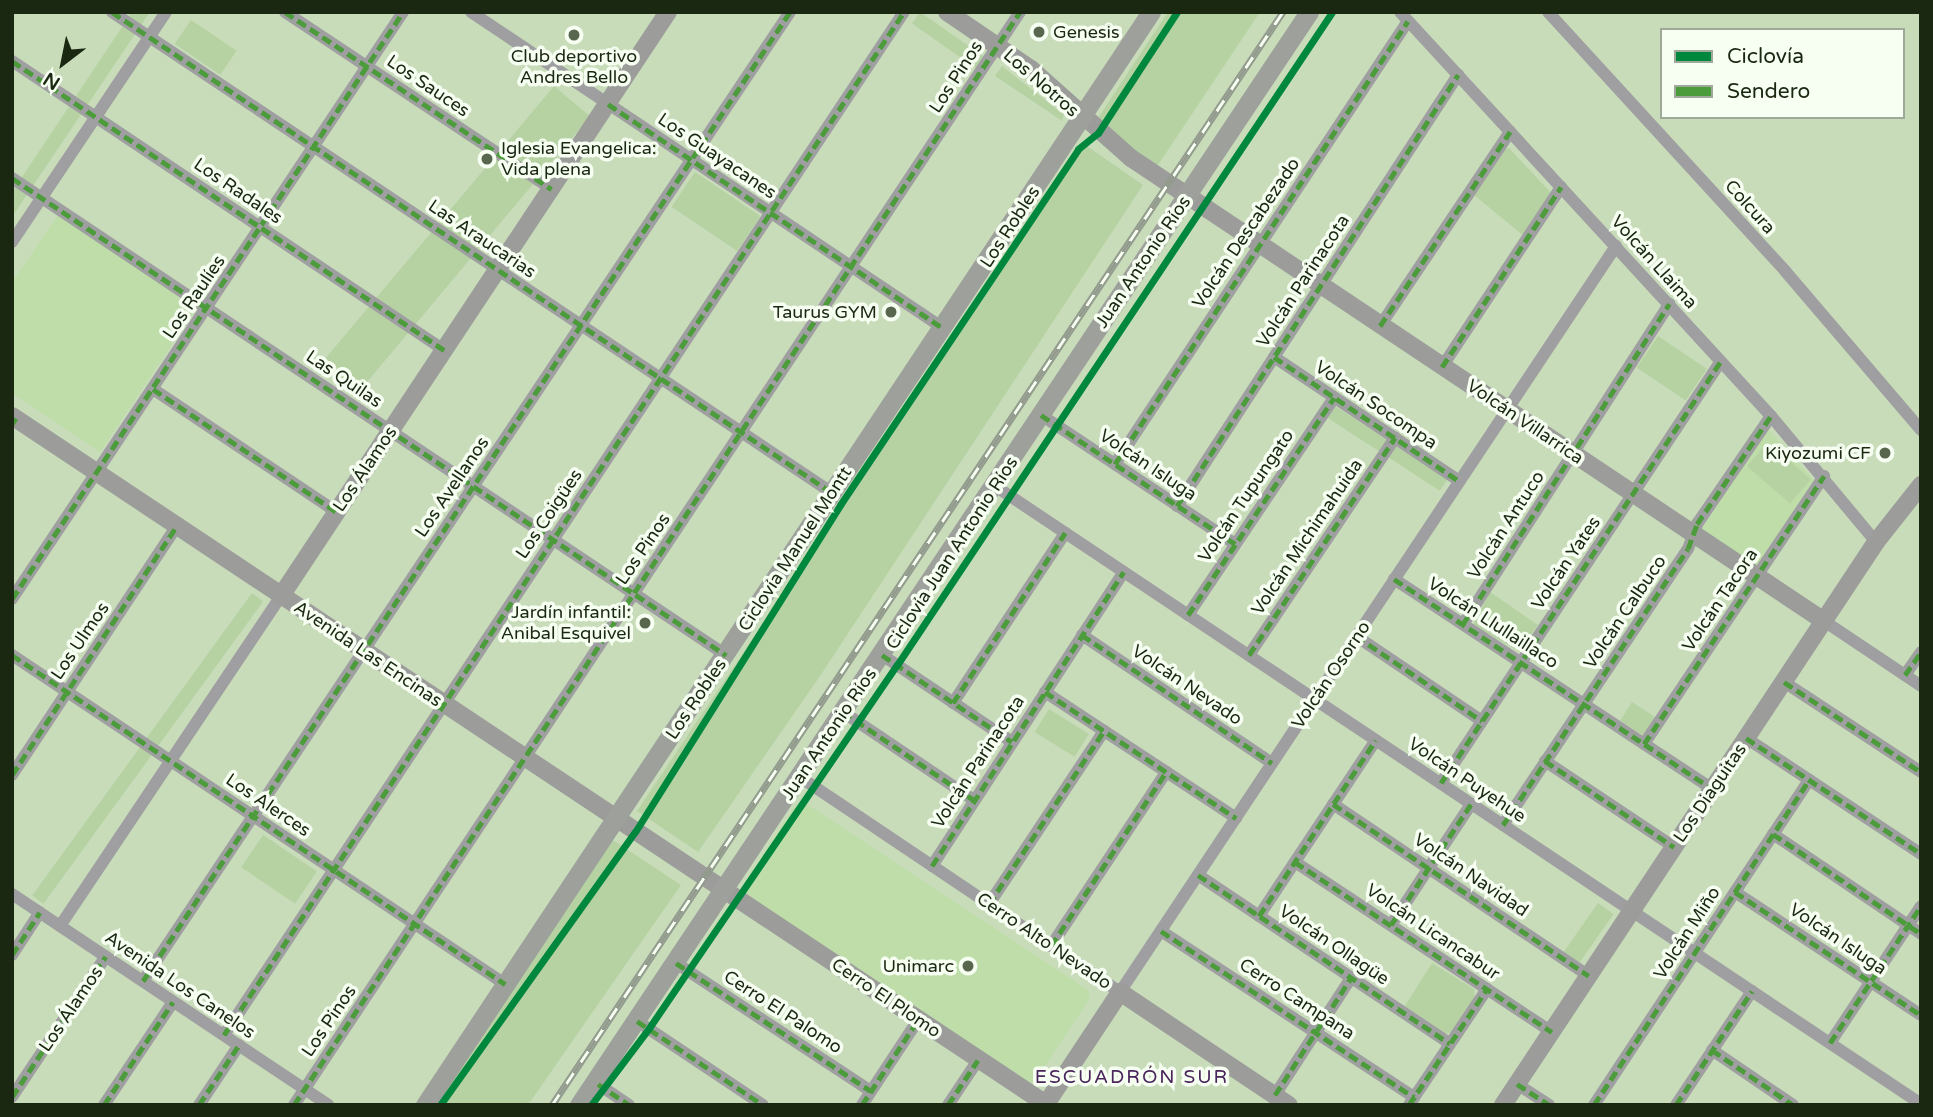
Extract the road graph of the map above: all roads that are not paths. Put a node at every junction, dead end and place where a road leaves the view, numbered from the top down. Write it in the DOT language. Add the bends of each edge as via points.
graph roads {
  1 [pos="111,12"];
  2 [pos="166,12"];
  3 [pos="285,12"];
  4 [pos="403,12"];
  5 [pos="471,12"];
  6 [pos="668,12"];
  7 [pos="790,12"];
  8 [pos="904,12"];
  9 [pos="947,12"];
  10 [pos="1020,12"];
  11 [pos="1152,12"];
  12 [pos="1309,12"];
  13 [pos="1548,12"];
  14 [pos="1404,17"];
  15 [pos="149,37"];
  16 [pos="998,46"];
  17 [pos="12,61"];
  18 [pos="367,66"];
  19 [pos="1458,75"];
  20 [pos="608,104"];
  21 [pos="96,117"];
  22 [pos="1082,118"];
  23 [pos="1510,132"];
  24 [pos="313,147"];
  25 [pos="1131,158"];
  26 [pos="692,160"];
  27 [pos="12,178"];
  28 [pos="1561,187"];
  29 [pos="551,189"];
  30 [pos="1186,196"];
  31 [pos="42,197"];
  32 [pos="771,213"];
  33 [pos="261,227"];
  34 [pos="12,242"];
  35 [pos="1258,245"];
  36 [pos="1616,246"];
  37 [pos="851,267"];
  38 [pos="497,270"];
  39 [pos="1320,286"];
  40 [pos="1669,304"];
  41 [pos="207,308"];
  42 [pos="581,326"];
  43 [pos="1380,326"];
  44 [pos="943,328"];
  45 [pos="444,350"];
  46 [pos="1274,357"];
  47 [pos="1721,361"];
  48 [pos="1442,367"];
  49 [pos="660,379"];
  50 [pos="153,389"];
  51 [pos="1334,398"];
  52 [pos="1507,410"];
  53 [pos="1041,415"];
  54 [pos="1771,416"];
  55 [pos="14,419"];
  56 [pos="1921,430"];
  57 [pos="390,431"];
  58 [pos="741,433"];
  59 [pos="1395,438"];
  60 [pos="1573,454"];
  61 [pos="1115,464"];
  62 [pos="97,472"];
  63 [pos="1824,476"];
  64 [pos="1459,481"];
  65 [pos="1921,485"];
  66 [pos="474,486"];
  67 [pos="995,486"];
  68 [pos="1633,494"];
  69 [pos="834,495"];
  70 [pos="1177,506"];
  71 [pos="337,512"];
  72 [pos="177,526"];
  73 [pos="1065,533"];
  74 [pos="1694,534"];
  75 [pos="553,540"];
  76 [pos="1876,542"];
  77 [pos="1235,544"];
  78 [pos="1124,572"];
  79 [pos="1757,576"];
  80 [pos="1394,579"];
  81 [pos="634,594"];
  82 [pos="281,596"];
  83 [pos="12,599"];
  84 [pos="1188,615"];
  85 [pos="1824,621"];
  86 [pos="1463,624"];
  87 [pos="1082,635"];
  88 [pos="1356,636"];
  89 [pos="364,651"];
  90 [pos="1921,652"];
  91 [pos="12,655"];
  92 [pos="726,655"];
  93 [pos="882,655"];
  94 [pos="1249,656"];
  95 [pos="1521,663"];
  96 [pos="1905,675"];
  97 [pos="1784,682"];
  98 [pos="1921,685"];
  99 [pos="67,692"];
  100 [pos="1045,692"];
  101 [pos="1315,699"];
  102 [pos="953,703"];
  103 [pos="1584,704"];
  104 [pos="444,705"];
  105 [pos="843,712"];
  106 [pos="1482,721"];
  107 [pos="1104,731"];
  108 [pos="1746,738"];
  109 [pos="1376,740"];
  110 [pos="1012,742"];
  111 [pos="1644,744"];
  112 [pos="525,759"];
  113 [pos="170,761"];
  114 [pos="1545,761"];
  115 [pos="1272,763"];
  116 [pos="1166,772"];
  117 [pos="1921,772"];
  118 [pos="12,775"];
  119 [pos="800,777"];
  120 [pos="1809,780"];
  121 [pos="1441,783"];
  122 [pos="1713,789"];
  123 [pos="974,800"];
  124 [pos="1333,804"];
  125 [pos="1471,804"];
  126 [pos="253,816"];
  127 [pos="614,818"];
  128 [pos="1236,818"];
  129 [pos="1503,825"];
  130 [pos="1773,834"];
  131 [pos="1674,847"];
  132 [pos="1921,854"];
  133 [pos="1295,862"];
  134 [pos="932,866"];
  135 [pos="1429,868"];
  136 [pos="334,870"];
  137 [pos="1198,875"];
  138 [pos="724,891"];
  139 [pos="1735,892"];
  140 [pos="12,894"];
  141 [pos="989,904"];
  142 [pos="1921,906"];
  143 [pos="1632,911"];
  144 [pos="40,912"];
  145 [pos="1259,916"];
  146 [pos="415,924"];
  147 [pos="1391,925"];
  148 [pos="1908,925"];
  149 [pos="60,926"];
  150 [pos="1161,930"];
  151 [pos="1921,933"];
  152 [pos="1051,946"];
  153 [pos="1695,953"];
  154 [pos="12,955"];
  155 [pos="106,956"];
  156 [pos="676,963"];
  157 [pos="1589,976"];
  158 [pos="1351,978"];
  159 [pos="143,981"];
  160 [pos="1871,982"];
  161 [pos="505,984"];
  162 [pos="1487,989"];
  163 [pos="1752,991"];
  164 [pos="1120,992"];
  165 [pos="173,1002"];
  166 [pos="1921,1015"];
  167 [pos="918,1020"];
  168 [pos="638,1021"];
  169 [pos="1315,1032"];
  170 [pos="1552,1032"];
  171 [pos="224,1035"];
  172 [pos="1830,1043"];
  173 [pos="1450,1044"];
  174 [pos="239,1045"];
  175 [pos="1712,1050"];
  176 [pos="978,1059"];
  177 [pos="595,1082"];
  178 [pos="1517,1084"];
  179 [pos="304,1089"];
  180 [pos="871,1091"];
  181 [pos="12,1097"];
  182 [pos="1282,1100"];
  183 [pos="1412,1101"];
  184 [pos="1921,1104"];
  185 [pos="104,1105"];
  186 [pos="199,1105"];
  187 [pos="294,1105"];
  188 [pos="328,1105"];
  189 [pos="425,1105"];
  190 [pos="579,1105"];
  191 [pos="629,1105"];
  192 [pos="764,1105"];
  193 [pos="862,1105"];
  194 [pos="948,1105"];
  195 [pos="1046,1105"];
  196 [pos="1503,1105"];
  197 [pos="1549,1105"];
  198 [pos="1594,1105"];
  199 [pos="1676,1105"];
  200 [pos="1793,1105"];
  1 -- 15 [label="street, Las Araucarias"];
  2 -- 15 [label="street"];
  3 -- 18 [label="street, Los Sauces"];
  4 -- 18 [label="street, Los Raulíes"];
  5 -- 20 [label="street, Los Guayacanes"];
  6 -- 20 [label="street, Los Álamos"];
  7 -- 26 [label="street, Los Avellanos"];
  8 -- 32 [label="street, Los Coigües"];
  9 -- 16 [label="street, Los Notros"];
  10 -- 16 [label="street, Los Pinos"];
  11 -- 22 [label="main road, Los Robles"];
  12 -- 30 [label="main road, Juan Antonio Ríos"];
  13 -- 56 [label="street, Colcura" via="1786,272"];
  14 -- 19 [label="street, Volcán Llaima"];
  14 -- 35 [label="street, Volcán Descabezado"];
  15 -- 21 [label="street"];
  15 -- 24 [label="street, Las Araucarias"];
  16 -- 22 [label="street, Los Notros" via="1041,78"];
  16 -- 37 [label="street, Los Pinos"];
  17 -- 21 [label="street, Los Radales"];
  18 -- 24 [label="street, Los Raulíes"];
  18 -- 29 [label="street, Los Sauces"];
  19 -- 23 [label="street, Volcán Llaima"];
  19 -- 39 [label="street, Volcán Parinacota"];
  20 -- 26 [label="street, Los Guayacanes"];
  20 -- 29 [label="street, Los Álamos"];
  21 -- 31 [label="street"];
  21 -- 33 [label="street, Los Radales"];
  22 -- 25 [label="street, Los Notros"];
  22 -- 44 [label="main road, Los Robles"];
  23 -- 28 [label="street, Volcán Llaima"];
  23 -- 43 [label="street"];
  24 -- 33 [label="street, Los Raulíes"];
  24 -- 38 [label="street, Las Araucarias"];
  25 -- 30 [label="street, Volcán Villarrica"];
  26 -- 32 [label="street, Los Guayacanes"];
  26 -- 42 [label="street, Los Avellanos"];
  27 -- 31 [label="street, Las Quilas"];
  28 -- 36 [label="street, Volcán Llaima"];
  28 -- 48 [label="street"];
  29 -- 38 [label="street, Los Álamos"];
  30 -- 35 [label="street, Volcán Villarrica"];
  30 -- 53 [label="main road, Juan Antonio Ríos"];
  31 -- 34 [label="street"];
  31 -- 41 [label="street, Las Quilas"];
  32 -- 37 [label="street, Los Guayacanes"];
  32 -- 49 [label="street, Los Coigües"];
  33 -- 41 [label="street, Los Raulíes"];
  33 -- 45 [label="street, Los Radales"];
  35 -- 39 [label="street, Volcán Villarrica"];
  35 -- 61 [label="street, Volcán Descabezado"];
  36 -- 40 [label="street, Volcán Llaima"];
  36 -- 52 [label="street, Volcán Osorno"];
  37 -- 44 [label="street, Los Guayacanes"];
  37 -- 58 [label="street, Los Pinos"];
  38 -- 42 [label="street, Las Araucarias"];
  38 -- 45 [label="street, Los Álamos"];
  39 -- 43 [label="street, Volcán Villarrica"];
  39 -- 46 [label="street, Volcán Parinacota"];
  40 -- 47 [label="street, Volcán Llaima"];
  40 -- 60 [label="street, Volcán Antuco"];
  41 -- 50 [label="street, Los Raulíes"];
  41 -- 57 [label="street, Las Quilas"];
  42 -- 49 [label="street, Las Araucarias"];
  42 -- 66 [label="street, Los Avellanos"];
  43 -- 48 [label="street, Volcán Villarrica"];
  44 -- 69 [label="main road, Los Robles"];
  45 -- 57 [label="street, Los Álamos"];
  46 -- 51 [label="street, Volcán Socompa"];
  46 -- 70 [label="street, Volcán Parinacota"];
  47 -- 54 [label="street, Volcán Llaima"];
  47 -- 68 [label="street, Volcán Yates"];
  48 -- 52 [label="street, Volcán Villarrica"];
  49 -- 58 [label="street, Las Araucarias"];
  49 -- 75 [label="street, Los Coigües"];
  50 -- 62 [label="street, Los Raulíes"];
  50 -- 71 [label="street"];
  51 -- 59 [label="street, Volcán Socompa"];
  51 -- 77 [label="street, Volcán Tupungato"];
  52 -- 60 [label="street, Volcán Villarrica"];
  52 -- 64 [label="street, Volcán Osorno"];
  53 -- 61 [label="street, Volcán Isluga"];
  53 -- 67 [label="main road, Juan Antonio Ríos"];
  54 -- 63 [label="street, Volcán Llaima"];
  54 -- 74 [label="street, Volcán Calbuco"];
  55 -- 62 [label="street, Avenida Las Encinas"];
  57 -- 66 [label="street, Las Quilas"];
  57 -- 71 [label="street, Los Álamos"];
  58 -- 69 [label="street, Las Araucarias"];
  58 -- 81 [label="street, Los Pinos"];
  59 -- 64 [label="street, Volcán Socompa"];
  59 -- 94 [label="street, Volcán Michimahuida"];
  60 -- 68 [label="street, Volcán Villarrica"];
  60 -- 86 [label="street, Volcán Antuco"];
  61 -- 70 [label="street, Volcán Isluga"];
  62 -- 72 [label="street, Avenida Las Encinas"];
  62 -- 83 [label="street, Los Raulíes"];
  63 -- 76 [label="street, Volcán Llaima"];
  63 -- 79 [label="street, Volcán Tacora"];
  64 -- 80 [label="street, Volcán Osorno"];
  65 -- 76 [label="street, Los Diaguitas"];
  66 -- 75 [label="street, Las Quilas"];
  66 -- 89 [label="street, Los Avellanos"];
  67 -- 73 [label="street, Volcán Puyehue"];
  67 -- 93 [label="main road, Juan Antonio Ríos"];
  68 -- 74 [label="street, Volcán Villarrica"];
  68 -- 95 [label="street, Volcán Yates"];
  69 -- 92 [label="main road, Los Robles"];
  70 -- 77 [label="street, Volcán Isluga"];
  71 -- 82 [label="street, Los Álamos"];
  72 -- 82 [label="street, Avenida Las Encinas"];
  72 -- 99 [label="street, Los Ulmos"];
  73 -- 78 [label="street, Volcán Puyehue"];
  73 -- 102 [label="street"];
  74 -- 79 [label="street, Volcán Villarrica"];
  74 -- 103 [label="street, Volcán Calbuco"];
  75 -- 81 [label="street, Las Quilas"];
  75 -- 104 [label="street, Los Coigües"];
  76 -- 85 [label="street, Los Diaguitas"];
  77 -- 84 [label="street, Volcán Tupungato"];
  78 -- 84 [label="street, Volcán Puyehue"];
  78 -- 87 [label="street, Volcán Parinacota"];
  79 -- 85 [label="street, Volcán Villarrica"];
  79 -- 111 [label="street, Volcán Tacora"];
  80 -- 86 [label="street, Volcán Llullaillaco"];
  80 -- 88 [label="street, Volcán Osorno"];
  81 -- 92 [label="street, Las Quilas"];
  81 -- 112 [label="street, Los Pinos"];
  82 -- 89 [label="street, Avenida Las Encinas"];
  82 -- 113 [label="street, Los Álamos"];
  84 -- 94 [label="street, Volcán Puyehue"];
  85 -- 96 [label="street, Volcán Villarrica"];
  85 -- 97 [label="street, Los Diaguitas"];
  86 -- 95 [label="street, Volcán Llullaillaco"];
  87 -- 100 [label="street, Volcán Parinacota"];
  87 -- 115 [label="street, Volcán Nevado"];
  88 -- 101 [label="street, Volcán Osorno"];
  88 -- 106 [label="street"];
  89 -- 104 [label="street, Avenida Las Encinas"];
  89 -- 126 [label="street, Los Avellanos"];
  90 -- 96 [label="street"];
  91 -- 99 [label="street, Los Alerces"];
  92 -- 127 [label="main road, Los Robles"];
  93 -- 102 [label="street"];
  93 -- 105 [label="main road, Juan Antonio Ríos"];
  94 -- 101 [label="street, Volcán Puyehue"];
  95 -- 103 [label="street, Volcán Llullaillaco"];
  95 -- 106 [label="street, Volcán Yates"];
  96 -- 98 [label="street, Volcán Villarrica"];
  97 -- 108 [label="street, Los Diaguitas"];
  97 -- 117 [label="street"];
  99 -- 113 [label="street, Los Alerces"];
  99 -- 118 [label="street, Los Ulmos"];
  100 -- 107 [label="street"];
  100 -- 110 [label="street, Volcán Parinacota"];
  101 -- 109 [label="street, Volcán Puyehue"];
  101 -- 115 [label="street, Volcán Osorno"];
  102 -- 110 [label="street"];
  103 -- 111 [label="street, Volcán Llullaillaco"];
  103 -- 114 [label="street, Volcán Calbuco"];
  104 -- 112 [label="street, Avenida Las Encinas"];
  104 -- 136 [label="street, Los Coigües"];
  105 -- 119 [label="main road, Juan Antonio Ríos"];
  105 -- 123 [label="street"];
  106 -- 121 [label="street, Volcán Yates"];
  107 -- 116 [label="street"];
  107 -- 141 [label="street"];
  108 -- 120 [label="street"];
  108 -- 122 [label="street, Los Diaguitas"];
  109 -- 121 [label="street, Volcán Puyehue"];
  109 -- 124 [label="street"];
  110 -- 123 [label="street, Volcán Parinacota"];
  111 -- 122 [label="street, Volcán Llullaillaco"];
  112 -- 127 [label="street, Avenida Las Encinas"];
  112 -- 146 [label="street, Los Pinos"];
  113 -- 126 [label="street, Los Alerces"];
  113 -- 149 [label="street, Los Álamos"];
  114 -- 129 [label="street, Volcán Calbuco"];
  114 -- 131 [label="street"];
  115 -- 128 [label="street, Volcán Osorno"];
  116 -- 128 [label="street"];
  116 -- 152 [label="street"];
  119 -- 134 [label="street, Cerro Alto Nevado"];
  119 -- 138 [label="main road, Juan Antonio Ríos"];
  120 -- 130 [label="street, Volcán Miño"];
  120 -- 132 [label="street"];
  121 -- 125 [label="street, Volcán Puyehue"];
  122 -- 131 [label="street, Los Diaguitas"];
  123 -- 134 [label="street, Volcán Parinacota"];
  124 -- 133 [label="street"];
  124 -- 135 [label="street, Volcán Navidad"];
  125 -- 129 [label="street, Volcán Puyehue"];
  125 -- 135 [label="street"];
  126 -- 136 [label="street, Los Alerces"];
  126 -- 159 [label="street, Los Avellanos"];
  127 -- 138 [label="street, Avenida Las Encinas"];
  127 -- 161 [label="main road, Los Robles"];
  128 -- 137 [label="street, Volcán Osorno"];
  129 -- 143 [label="street, Volcán Puyehue"];
  130 -- 139 [label="street, Volcán Miño"];
  130 -- 148 [label="street"];
  131 -- 143 [label="street, Los Diaguitas"];
  133 -- 145 [label="street"];
  133 -- 147 [label="street, Volcán Licancabur"];
  134 -- 141 [label="street, Cerro Alto Nevado"];
  135 -- 147 [label="street"];
  135 -- 157 [label="street, Volcán Navidad"];
  136 -- 146 [label="street, Los Alerces"];
  136 -- 171 [label="street, Los Coigües"];
  137 -- 145 [label="street, Volcán Ollagüe"];
  137 -- 150 [label="street, Volcán Osorno"];
  138 -- 156 [label="main road, Juan Antonio Ríos"];
  138 -- 167 [label="street, Cerro El Plomo"];
  139 -- 153 [label="street, Volcán Miño"];
  139 -- 160 [label="street, Volcán Isluga"];
  140 -- 144 [label="street, Avenida Los Canelos"];
  141 -- 152 [label="street, Cerro Alto Nevado"];
  142 -- 148 [label="street"];
  143 -- 153 [label="street, Volcán Puyehue"];
  143 -- 157 [label="street, Los Diaguitas"];
  144 -- 149 [label="street, Avenida Los Canelos"];
  144 -- 154 [label="street"];
  145 -- 158 [label="street, Volcán Ollagüe"];
  146 -- 161 [label="street, Los Alerces"];
  146 -- 179 [label="street, Los Pinos"];
  147 -- 162 [label="street, Volcán Licancabur"];
  148 -- 151 [label="street"];
  148 -- 160 [label="street"];
  149 -- 155 [label="street, Avenida Los Canelos"];
  150 -- 164 [label="street, Volcán Osorno"];
  150 -- 169 [label="street, Cerro Campana"];
  152 -- 164 [label="street, Cerro Alto Nevado"];
  153 -- 163 [label="street, Volcán Puyehue"];
  153 -- 198 [label="street, Volcán Miño"];
  155 -- 159 [label="street, Avenida Los Canelos"];
  155 -- 181 [label="street, Los Álamos"];
  156 -- 168 [label="main road, Juan Antonio Ríos"];
  156 -- 180 [label="street, Cerro El Palomo"];
  157 -- 170 [label="street, Los Diaguitas"];
  158 -- 169 [label="street"];
  158 -- 173 [label="street, Volcán Ollagüe"];
  159 -- 165 [label="street, Avenida Los Canelos"];
  160 -- 166 [label="street, Volcán Isluga"];
  160 -- 172 [label="street"];
  161 -- 189 [label="main road, Los Robles"];
  162 -- 170 [label="street, Volcán Licancabur"];
  162 -- 173 [label="street"];
  163 -- 172 [label="street, Volcán Puyehue"];
  163 -- 175 [label="street"];
  164 -- 182 [label="street, Cerro Alto Nevado"];
  164 -- 195 [label="street, Volcán Osorno"];
  165 -- 171 [label="street, Avenida Los Canelos"];
  165 -- 185 [label="street"];
  167 -- 176 [label="street, Cerro El Plomo"];
  167 -- 180 [label="street"];
  168 -- 177 [label="main road, Juan Antonio Ríos"];
  168 -- 192 [label="street"];
  169 -- 182 [label="street"];
  169 -- 183 [label="street, Cerro Campana"];
  170 -- 178 [label="street, Los Diaguitas"];
  171 -- 174 [label="street, Avenida Los Canelos"];
  172 -- 184 [label="street, Volcán Puyehue"];
  173 -- 183 [label="street"];
  174 -- 179 [label="street, Avenida Los Canelos"];
  174 -- 186 [label="street"];
  175 -- 199 [label="street"];
  175 -- 200 [label="street"];
  176 -- 194 [label="street"];
  176 -- 195 [label="street, Cerro El Plomo"];
  177 -- 190 [label="main road, Juan Antonio Ríos"];
  177 -- 191 [label="street"];
  178 -- 196 [label="street, Los Diaguitas"];
  178 -- 197 [label="street"];
  179 -- 187 [label="street, Los Pinos"];
  179 -- 188 [label="street, Avenida Los Canelos"];
  180 -- 193 [label="street"];
}
